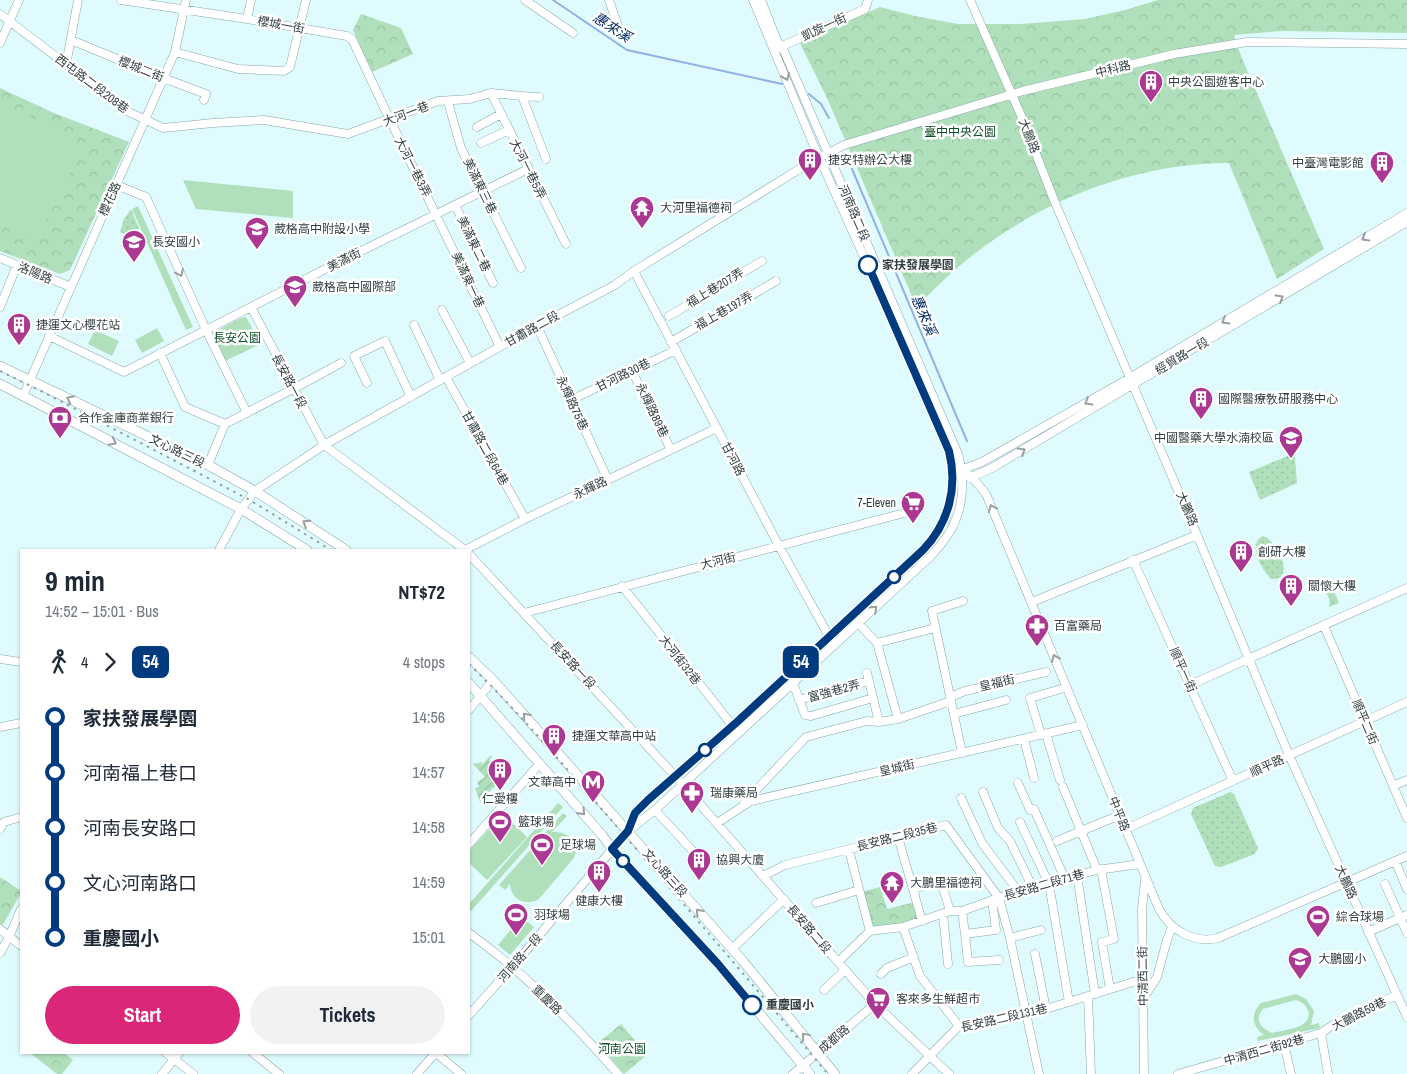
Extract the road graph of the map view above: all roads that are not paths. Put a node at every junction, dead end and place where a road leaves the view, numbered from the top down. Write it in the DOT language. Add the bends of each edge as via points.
graph roads {
  1 [pos="19,0"];
  2 [pos="78,0"];
  3 [pos="121,0"];
  4 [pos="186,0"];
  5 [pos="251,0"];
  6 [pos="306,0"];
  7 [pos="525,0"];
  8 [pos="610,0"];
  9 [pos="753,0"];
  10 [pos="761,0"];
  11 [pos="868,0"];
  12 [pos="970,0"];
  13 [pos="131,1"];
  14 [pos="184,10"];
  15 [pos="0,14"];
  16 [pos="247,19"];
  17 [pos="10,22"];
  18 [pos="618,26"];
  19 [pos="299,28"];
  20 [pos="573,33"];
  21 [pos="71,40"];
  22 [pos="0,43"];
  23 [pos="1407,44"];
  24 [pos="778,48"];
  25 [pos="175,52"];
  26 [pos="66,65"];
  27 [pos="163,78"];
  28 [pos="490,93"];
  29 [pos="1012,94"];
  30 [pos="522,96"];
  31 [pos="539,97"];
  32 [pos="204,100"];
  33 [pos="448,102"];
  34 [pos="501,114"];
  35 [pos="145,120"];
  36 [pos="390,120"];
  37 [pos="284,123"];
  38 [pos="477,127"];
  39 [pos="509,130"];
  40 [pos="481,143"];
  41 [pos="828,153"];
  42 [pos="820,157"];
  43 [pos="546,159"];
  44 [pos="528,169"];
  45 [pos="116,185"];
  46 [pos="482,191"];
  47 [pos="455,205"];
  48 [pos="1407,213"];
  49 [pos="436,214"];
  50 [pos="1407,222"];
  51 [pos="566,244"];
  52 [pos="0,258"];
  53 [pos="762,261"];
  54 [pos="17,265"];
  55 [pos="521,268"];
  56 [pos="634,271"];
  57 [pos="776,281"];
  58 [pos="493,283"];
  59 [pos="71,288"];
  60 [pos="0,307"];
  61 [pos="251,307"];
  62 [pos="442,310"];
  63 [pos="669,316"];
  64 [pos="414,325"];
  65 [pos="537,326"];
  66 [pos="206,330"];
  67 [pos="49,336"];
  68 [pos="671,342"];
  69 [pos="500,347"];
  70 [pos="676,350"];
  71 [pos="160,353"];
  72 [pos="341,363"];
  73 [pos="470,364"];
  74 [pos="0,366"];
  75 [pos="632,371"];
  76 [pos="443,378"];
  77 [pos="30,380"];
  78 [pos="1131,381"];
  79 [pos="367,383"];
  80 [pos="0,384"];
  81 [pos="294,389"];
  82 [pos="23,396"];
  83 [pos="410,397"];
  84 [pos="571,400"];
  85 [pos="247,413"];
  86 [pos="225,424"];
  87 [pos="717,428"];
  88 [pos="324,445"];
  89 [pos="671,450"];
  90 [pos="208,466"];
  91 [pos="962,470"];
  92 [pos="954,472"];
  93 [pos="972,477"];
  94 [pos="608,480"];
  95 [pos="963,480"];
  96 [pos="953,482"];
  97 [pos="255,491"];
  98 [pos="241,509"];
  99 [pos="912,511"];
  100 [pos="525,519"];
  101 [pos="1197,534"];
  102 [pos="779,546"];
  103 [pos="219,549"];
  104 [pos="306,549"];
  105 [pos="344,549"];
  106 [pos="464,549"];
  107 [pos="467,549"];
  108 [pos="470,555"];
  109 [pos="1134,560"];
  110 [pos="622,586"];
  111 [pos="1407,588"];
  112 [pos="963,601"];
  113 [pos="1032,602"];
  114 [pos="524,612"];
  115 [pos="851,616"];
  116 [pos="858,624"];
  117 [pos="1324,626"];
  118 [pos="935,628"];
  119 [pos="829,636"];
  120 [pos="877,643"];
  121 [pos="835,645"];
  122 [pos="470,657"];
  123 [pos="0,659"];
  124 [pos="1250,659"];
  125 [pos="20,662"];
  126 [pos="1046,672"];
  127 [pos="493,680"];
  128 [pos="793,683"];
  129 [pos="470,684"];
  130 [pos="1190,686"];
  131 [pos="1061,688"];
  132 [pos="481,696"];
  133 [pos="873,698"];
  134 [pos="950,699"];
  135 [pos="799,700"];
  136 [pos="1006,700"];
  137 [pos="1407,702"];
  138 [pos="470,709"];
  139 [pos="954,714"];
  140 [pos="898,719"];
  141 [pos="1364,721"];
  142 [pos="879,722"];
  143 [pos="20,723"];
  144 [pos="1083,725"];
  145 [pos="732,726"];
  146 [pos="0,728"];
  147 [pos="738,733"];
  148 [pos="1043,734"];
  149 [pos="1024,739"];
  150 [pos="962,753"];
  151 [pos="1289,755"];
  152 [pos="535,769"];
  153 [pos="676,776"];
  154 [pos="1034,778"];
  155 [pos="1407,780"];
  156 [pos="1233,781"];
  157 [pos="1018,783"];
  158 [pos="683,784"];
  159 [pos="1393,786"];
  160 [pos="983,792"];
  161 [pos="961,798"];
  162 [pos="739,808"];
  163 [pos="656,810"];
  164 [pos="1120,815"];
  165 [pos="20,817"];
  166 [pos="1407,818"];
  167 [pos="1020,822"];
  168 [pos="717,824"];
  169 [pos="0,829"];
  170 [pos="1126,830"];
  171 [pos="628,831"];
  172 [pos="1081,831"];
  173 [pos="898,837"];
  174 [pos="1057,841"];
  175 [pos="470,843"];
  176 [pos="612,849"];
  177 [pos="848,850"];
  178 [pos="1407,856"];
  179 [pos="1395,861"];
  180 [pos="704,863"];
  181 [pos="1140,864"];
  182 [pos="1099,869"];
  183 [pos="1077,875"];
  184 [pos="763,876"];
  185 [pos="1146,878"];
  186 [pos="1066,879"];
  187 [pos="1346,882"];
  188 [pos="1049,884"];
  189 [pos="1385,884"];
  190 [pos="1033,888"];
  191 [pos="1407,888"];
  192 [pos="913,889"];
  193 [pos="859,890"];
  194 [pos="1018,891"];
  195 [pos="784,899"];
  196 [pos="996,899"];
  197 [pos="816,903"];
  198 [pos="20,911"];
  199 [pos="962,911"];
  200 [pos="946,913"];
  201 [pos="1404,916"];
  202 [pos="922,922"];
  203 [pos="903,927"];
  204 [pos="1172,927"];
  205 [pos="0,929"];
  206 [pos="1041,930"];
  207 [pos="870,931"];
  208 [pos="1368,932"];
  209 [pos="1407,933"];
  210 [pos="470,934"];
  211 [pos="965,934"];
  212 [pos="9,937"];
  213 [pos="1010,938"];
  214 [pos="1102,942"];
  215 [pos="20,945"];
  216 [pos="1088,945"];
  217 [pos="732,948"];
  218 [pos="0,954"];
  219 [pos="1035,954"];
  220 [pos="914,957"];
  221 [pos="999,960"];
  222 [pos="838,962"];
  223 [pos="948,964"];
  224 [pos="512,968"];
  225 [pos="845,970"];
  226 [pos="881,974"];
  227 [pos="1143,979"];
  228 [pos="1110,989"];
  229 [pos="824,990"];
  230 [pos="1397,994"];
  231 [pos="1092,995"];
  232 [pos="1143,999"];
  233 [pos="1069,1002"];
  234 [pos="875,1004"];
  235 [pos="1046,1010"];
  236 [pos="1406,1012"];
  237 [pos="470,1014"];
  238 [pos="1027,1014"];
  239 [pos="958,1026"];
  240 [pos="1321,1034"];
  241 [pos="1284,1044"];
  242 [pos="818,1052"];
  243 [pos="167,1054"];
  244 [pos="178,1054"];
  245 [pos="254,1054"];
  246 [pos="435,1054"];
  247 [pos="437,1054"];
  248 [pos="929,1055"];
  249 [pos="174,1060"];
  250 [pos="803,1066"];
  251 [pos="162,1074"];
  252 [pos="193,1074"];
  253 [pos="279,1074"];
  254 [pos="417,1074"];
  255 [pos="461,1074"];
  256 [pos="618,1074"];
  257 [pos="793,1074"];
  258 [pos="810,1074"];
  259 [pos="835,1074"];
  260 [pos="912,1074"];
  261 [pos="949,1074"];
  262 [pos="1039,1074"];
  263 [pos="1091,1074"];
  264 [pos="1144,1074"];
  265 [pos="1178,1074"];
  266 [pos="1291,1074"];
  267 [pos="1328,1074"];
  1 -- 17 [label="street"];
  2 -- 21 [label="street"];
  3 -- 13 [label="street, 櫻城一街"];
  4 -- 14 [label="street, 櫻花路"];
  5 -- 16 [label="street"];
  6 -- 19 [label="street"];
  7 -- 20 [label="street"];
  8 -- 18 [label="street"];
  9 -- 24 [label="street, 河南路二段"];
  10 -- 24 [label="street, 河南路二段"];
  11 -- 24 [label="street, 凱旋一街" via="865,8"];
  12 -- 29 [label="street, 大鵬路"];
  13 -- 14 [label="street, 櫻城一街"];
  14 -- 16 [label="street, 櫻城一街"];
  14 -- 25 [label="street, 櫻花路"];
  15 -- 17 [label="street, 西屯路二段208巷"];
  16 -- 19 [label="street, 櫻城一街"];
  17 -- 22 [label="street"];
  17 -- 26 [label="street, 西屯路二段208巷"];
  19 -- 25 [label="street" via="290,67 284,71 238,68"];
  19 -- 36 [label="street, 櫻城一街" via="352,39"];
  21 -- 26 [label="street"];
  21 -- 27 [label="street, 櫻城二街"];
  23 -- 29 [label="street, 中科路" via="1246,42 1174,54"];
  24 -- 41 [label="street, 河南路二段" via="784,51"];
  24 -- 42 [label="street, 河南路二段, one-way"];
  25 -- 27 [label="street, 櫻花路"];
  26 -- 35 [label="street, 西屯路二段208巷" via="129,112"];
  27 -- 32 [label="street, 櫻城二街" via="206,94"];
  27 -- 35 [label="street, 櫻花路"];
  28 -- 30 [label="street, 大河一巷"];
  28 -- 33 [label="street, 大河一巷"];
  28 -- 34 [label="street, 大河一巷5弄"];
  29 -- 41 [label="street, 中科路" via="844,145"];
  29 -- 78 [label="street, 大鵬路"];
  30 -- 31 [label="street, 大河一巷"];
  30 -- 43 [label="street"];
  33 -- 36 [label="street, 大河一巷" via="438,101"];
  33 -- 46 [label="street, 美滿東三巷" via="461,148"];
  34 -- 38 [label="street"];
  34 -- 39 [label="street, 大河一巷5弄"];
  35 -- 37 [label="street, 西屯路二段208巷" via="162,128 264,120"];
  35 -- 45 [label="street, 櫻花路"];
  36 -- 37 [label="street, 大河一巷" via="348,134"];
  36 -- 49 [label="street, 大河一巷3弄"];
  39 -- 40 [label="street"];
  39 -- 44 [label="street, 大河一巷5弄"];
  41 -- 42 [label="street, 甘肅路二段"];
  41 -- 91 [label="street, 河南路二段" via="958,454"];
  42 -- 56 [label="street, 甘肅路二段"];
  42 -- 92 [label="street, 河南路二段" via="949,451"];
  44 -- 46 [label="street, 美滿街"];
  44 -- 51 [label="street, 大河一巷5弄"];
  45 -- 59 [label="street, 櫻花路"];
  45 -- 66 [label="street, one-way" via="146,197"];
  46 -- 47 [label="street, 美滿街"];
  46 -- 55 [label="street, 美滿東三巷"];
  47 -- 49 [label="street, 美滿街"];
  47 -- 58 [label="street, 美滿東二巷"];
  48 -- 78 [label="street, 經貿路一段, one-way"];
  49 -- 61 [label="street, 美滿街"];
  49 -- 69 [label="street, 美滿東一巷"];
  78 -- 50 [label="street, 經貿路一段, one-way"];
  52 -- 54 [label="street, 洛陽路"];
  53 -- 63 [label="street, 福上巷207弄"];
  54 -- 59 [label="street, 洛陽路"];
  54 -- 60 [label="street"];
  56 -- 65 [label="street, 甘肅路二段" via="615,285"];
  56 -- 68 [label="street, 甘河路"];
  57 -- 68 [label="street, 福上巷197弄"];
  59 -- 67 [label="street, 櫻花路"];
  61 -- 66 [label="street"];
  61 -- 81 [label="street, 長安路一段"];
  62 -- 73 [label="street"];
  64 -- 76 [label="street, 甘肅路二段64巷"];
  65 -- 69 [label="street, 甘肅路二段"];
  65 -- 84 [label="street, 永輝路75巷"];
  66 -- 71 [label="street"];
  66 -- 85 [label="street"];
  67 -- 71 [label="street" via="124,372"];
  67 -- 77 [label="street, 櫻花路"];
  68 -- 70 [label="street, 甘河路"];
  69 -- 73 [label="street, 甘肅路二段"];
  70 -- 75 [label="street, 甘河路30巷"];
  70 -- 87 [label="street, 甘河路"];
  71 -- 86 [label="street" via="185,408"];
  72 -- 81 [label="street"];
  73 -- 76 [label="street, 甘肅路二段"];
  74 -- 77 [label="main road, 文心路三段"];
  75 -- 84 [label="street, 甘河路30巷"];
  75 -- 89 [label="street, 永輝路89巷"];
  76 -- 83 [label="street, 甘肅路二段"];
  76 -- 100 [label="street, 甘肅路二段64巷"];
  77 -- 82 [label="street, 櫻花路"];
  90 -- 77 [label="main road, 文心路三段, one-way"];
  78 -- 91 [label="street, 經貿路一段, one-way"];
  93 -- 78 [label="street, 經貿路一段, one-way" via="987,471"];
  78 -- 101 [label="street, 大鵬路"];
  79 -- 83 [label="street" via="354,356 385,341"];
  80 -- 82 [label="main road, 文心路三段"];
  81 -- 85 [label="street"];
  81 -- 88 [label="street, 長安路一段"];
  82 -- 98 [label="main road, 文心路三段, one-way"];
  83 -- 88 [label="street, 甘肅路二段"];
  84 -- 94 [label="street, 永輝路75巷"];
  85 -- 86 [label="street"];
  86 -- 90 [label="street"];
  87 -- 89 [label="street, 永輝路"];
  87 -- 102 [label="street, 甘河路"];
  88 -- 97 [label="street, 甘肅路二段"];
  88 -- 106 [label="street, 長安路一段"];
  89 -- 94 [label="street, 永輝路"];
  90 -- 97 [label="main road, 文心路三段"];
  91 -- 92 [label="street, 經貿路一段"];
  91 -- 93 [label="street, 中平路"];
  91 -- 95 [label="street, 河南路二段"];
  92 -- 96 [label="street, 河南路二段"];
  93 -- 95 [label="street, 經貿路一段"];
  113 -- 93 [label="street, 中平路, one-way" via="986,494"];
  94 -- 100 [label="street, 永輝路"];
  95 -- 96 [label="street, 經貿路一段"];
  116 -- 95 [label="street, 河南路二段, one-way" via="931,556 954,526"];
  96 -- 115 [label="street, 河南路二段" via="945,520 933,539"];
  97 -- 98 [label="street, 甘肅路二段"];
  105 -- 97 [label="main road, 文心路三段, one-way"];
  98 -- 103 [label="street, 甘肅路二段"];
  98 -- 104 [label="main road, 文心路三段"];
  99 -- 102 [label="street, 大河街"];
  100 -- 107 [label="street, 永輝路"];
  101 -- 109 [label="street"];
  101 -- 124 [label="street, 大鵬路"];
  102 -- 110 [label="street, 大河街"];
  102 -- 119 [label="street, 甘河路"];
  108 -- 114 [label="street, 長安路一段"];
  109 -- 113 [label="street"];
  109 -- 130 [label="street, 順平一街"];
  110 -- 114 [label="street, 大河街"];
  110 -- 145 [label="street, 大河街32巷"];
  111 -- 117 [label="street"];
  112 -- 118 [label="street" via="932,611"];
  144 -- 113 [label="street, 中平路, one-way"];
  114 -- 153 [label="street, 長安路一段"];
  115 -- 116 [label="street"];
  115 -- 119 [label="street, 河南路二段"];
  116 -- 120 [label="street"];
  116 -- 121 [label="street, 河南路二段"];
  117 -- 124 [label="street"];
  117 -- 141 [label="street, 順平二街"];
  118 -- 120 [label="street"];
  118 -- 134 [label="street"];
  119 -- 121 [label="street, 甘河路"];
  119 -- 145 [label="street, 河南路二段"];
  120 -- 140 [label="street"];
  121 -- 128 [label="street, 河南路二段"];
  122 -- 127 [label="main road, 文心路三段"];
  123 -- 125 [label="street"];
  124 -- 130 [label="street"];
  124 -- 151 [label="street, 大鵬路"];
  126 -- 134 [label="street, 皇福街" via="965,691"];
  127 -- 132 [label="street"];
  171 -- 127 [label="main road, 文心路三段, one-way"];
  128 -- 135 [label="street"];
  128 -- 147 [label="street, 河南路二段"];
  129 -- 132 [label="main road, 文心路三段"];
  130 -- 156 [label="street, 順平一街"];
  131 -- 148 [label="street" via="1030,698"];
  132 -- 138 [label="street"];
  132 -- 176 [label="main road, 文心路三段, one-way"];
  133 -- 135 [label="street" via="811,716 805,715"];
  133 -- 135 [label="street, 富強巷2弄" via="868,677"];
  133 -- 142 [label="street"];
  134 -- 139 [label="street"];
  134 -- 140 [label="street, 皇福街"];
  136 -- 139 [label="street"];
  137 -- 141 [label="street, 順平路"];
  139 -- 150 [label="street"];
  140 -- 142 [label="street, 皇福街"];
  141 -- 151 [label="street, 順平路"];
  141 -- 159 [label="street, 順平二街"];
  142 -- 162 [label="street, 皇福街" via="867,721 806,737"];
  143 -- 146 [label="street"];
  144 -- 148 [label="street, 皇城街"];
  144 -- 164 [label="street, 中平路"];
  145 -- 147 [label="street, 大河街32巷"];
  145 -- 153 [label="street, 河南路二段"];
  147 -- 158 [label="street, 河南路二段"];
  148 -- 149 [label="street, 皇城街"];
  148 -- 172 [label="street"];
  149 -- 150 [label="street, 皇城街"];
  149 -- 154 [label="street"];
  150 -- 162 [label="street, 皇城街" via="751,801"];
  151 -- 156 [label="street, 順平路"];
  151 -- 187 [label="street, 大鵬路"];
  152 -- 175 [label="street"];
  153 -- 158 [label="street, 長安路二段"];
  153 -- 171 [label="street, 河南路二段" via="635,813"];
  155 -- 159 [label="street"];
  156 -- 170 [label="street, 順平路"];
  157 -- 186 [label="street" via="1030,810 1034,809"];
  158 -- 163 [label="street, 河南路二段"];
  158 -- 168 [label="street, 長安路二段"];
  159 -- 166 [label="street, 順平二街"];
  160 -- 190 [label="street" via="998,828 1010,841"];
  161 -- 194 [label="street" via="982,843"];
  162 -- 168 [label="street, 皇城街"];
  163 -- 171 [label="street, 河南路二段"];
  163 -- 180 [label="street"];
  164 -- 170 [label="street, 中平路"];
  164 -- 172 [label="street"];
  165 -- 169 [label="street" via="4,822"];
  167 -- 188 [label="street"];
  168 -- 184 [label="street, 長安路二段"];
  170 -- 181 [label="street, 中平路"];
  171 -- 176 [label="street, 河南路一段"];
  217 -- 171 [label="main road, 文心路三段, one-way"];
  172 -- 174 [label="street"];
  172 -- 182 [label="street"];
  173 -- 177 [label="street, 長安路二段35巷"];
  173 -- 192 [label="street"];
  173 -- 196 [label="street, 長安路二段35巷" via="946,825"];
  176 -- 224 [label="street, 河南路一段"];
  176 -- 250 [label="main road, 文心路三段" via="718,964"];
  177 -- 184 [label="street, 長安路二段35巷" via="785,865"];
  177 -- 193 [label="street"];
  178 -- 179 [label="street"];
  179 -- 187 [label="street"];
  179 -- 191 [label="street"];
  181 -- 182 [label="street, 長安路二段71巷"];
  181 -- 185 [label="street, 中平路"];
  182 -- 183 [label="street, 長安路二段71巷"];
  182 -- 214 [label="street" via="1114,939"];
  183 -- 186 [label="street, 長安路二段71巷"];
  183 -- 216 [label="street"];
  184 -- 195 [label="street, 長安路二段"];
  185 -- 204 [label="street, 中平路" via="1162,915"];
  185 -- 227 [label="street, 中清西二街" via="1142,909"];
  186 -- 188 [label="street, 長安路二段71巷"];
  187 -- 204 [label="street" via="1213,939 1203,940"];
  187 -- 208 [label="street, 大鵬路"];
  188 -- 190 [label="street, 長安路二段71巷"];
  188 -- 233 [label="street"];
  189 -- 201 [label="street"];
  190 -- 194 [label="street, 長安路二段71巷"];
  192 -- 200 [label="street" via="941,881"];
  192 -- 202 [label="street"];
  193 -- 197 [label="street"];
  193 -- 207 [label="street"];
  194 -- 196 [label="street, 長安路二段71巷"];
  195 -- 217 [label="street"];
  195 -- 222 [label="street, 長安路二段"];
  196 -- 199 [label="street, 長安路二段71巷"];
  196 -- 211 [label="street" via="996,930"];
  196 -- 213 [label="street"];
  198 -- 212 [label="street"];
  199 -- 200 [label="street, 長安路二段71巷"];
  199 -- 211 [label="street"];
  200 -- 202 [label="street, 長安路二段71巷"];
  200 -- 223 [label="street"];
  201 -- 208 [label="street"];
  201 -- 209 [label="street"];
  202 -- 203 [label="street, 長安路二段71巷"];
  203 -- 207 [label="street, 長安路二段71巷"];
  203 -- 220 [label="street"];
  204 -- 232 [label="street" via="1157,977"];
  205 -- 212 [label="street"];
  206 -- 213 [label="street"];
  207 -- 222 [label="street"];
  208 -- 230 [label="street, 大鵬路"];
  210 -- 224 [label="street, 重慶路"];
  211 -- 221 [label="street" via="968,962"];
  212 -- 215 [label="street"];
  212 -- 218 [label="street"];
  213 -- 238 [label="street"];
  214 -- 216 [label="street"];
  214 -- 228 [label="street"];
  216 -- 231 [label="street"];
  242 -- 217 [label="main road, 文心路三段, one-way"];
  219 -- 235 [label="street"];
  220 -- 226 [label="street" via="887,968"];
  220 -- 239 [label="street" via="920,976"];
  222 -- 225 [label="street, 長安路二段"];
  224 -- 237 [label="street, 河南路一段"];
  224 -- 256 [label="street, 重慶路" via="556,1008"];
  225 -- 229 [label="street"];
  225 -- 234 [label="street, 長安路二段"];
  227 -- 228 [label="street, 長安路二段131巷"];
  227 -- 232 [label="street, 中清西二街"];
  228 -- 231 [label="street, 長安路二段131巷"];
  230 -- 236 [label="street, 大鵬路"];
  230 -- 240 [label="street, 大鵬路59巷"];
  231 -- 233 [label="street, 長安路二段131巷"];
  231 -- 263 [label="street"];
  232 -- 264 [label="street, 中清西二街"];
  233 -- 235 [label="street, 長安路二段131巷"];
  234 -- 242 [label="street, 成都路"];
  234 -- 248 [label="street, 長安路二段"];
  235 -- 238 [label="street, 長安路二段131巷"];
  238 -- 239 [label="street, 長安路二段131巷"];
  238 -- 262 [label="street"];
  239 -- 248 [label="street, 長安路二段131巷"];
  240 -- 241 [label="street, 中清西二街92巷"];
  240 -- 267 [label="street"];
  241 -- 265 [label="street, 中清西二街92巷"];
  241 -- 266 [label="street"];
  242 -- 250 [label="street, 成都路"];
  242 -- 259 [label="main road, 文心路三段"];
  243 -- 249 [label="street"];
  244 -- 249 [label="street"];
  245 -- 253 [label="street"];
  246 -- 254 [label="street"];
  247 -- 255 [label="street"];
  248 -- 260 [label="street, 長安路二段131巷"];
  248 -- 261 [label="street, 長安路二段"];
  249 -- 251 [label="street"];
  249 -- 252 [label="street"];
  250 -- 257 [label="street, 成都路"];
  250 -- 258 [label="main road, 文心路三段"];
}
